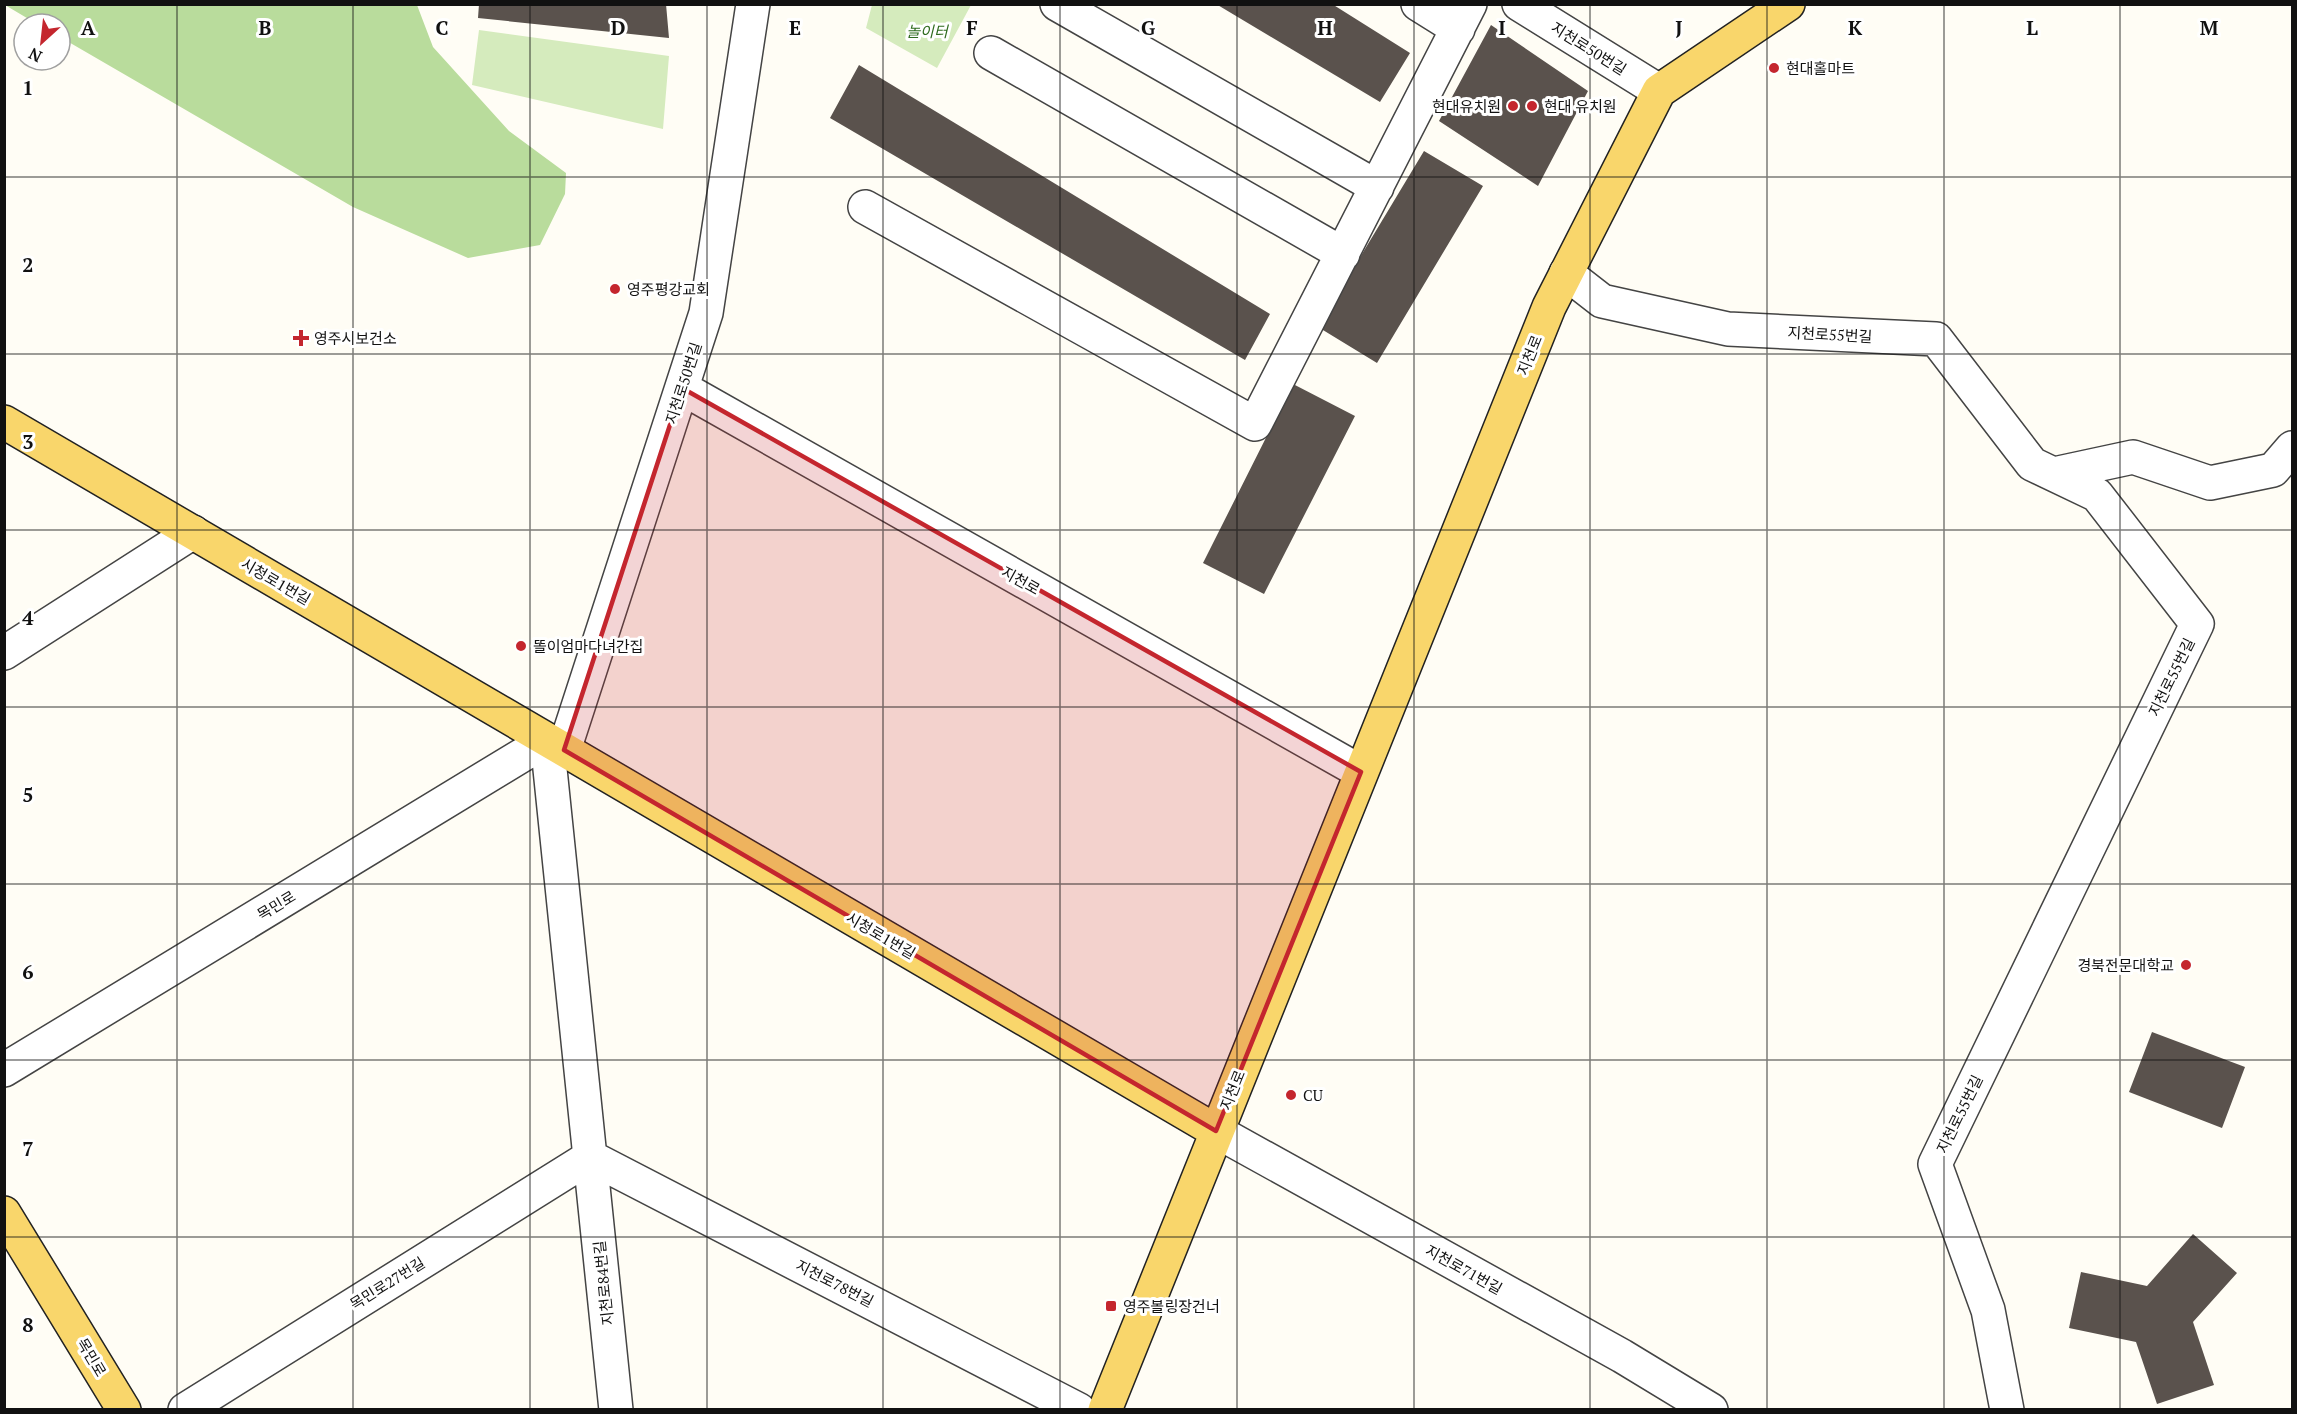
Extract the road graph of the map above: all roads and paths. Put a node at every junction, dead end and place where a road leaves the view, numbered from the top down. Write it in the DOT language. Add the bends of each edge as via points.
graph roads {
  1 [pos="753,4"];
  2 [pos="1057,4"];
  3 [pos="1418,4"];
  4 [pos="1520,4"];
  5 [pos="1788,4"];
  6 [pos="1464,16"];
  7 [pos="991,53"];
  8 [pos="1659,91"];
  9 [pos="1377,187"];
  10 [pos="865,207"];
  11 [pos="1343,254"];
  12 [pos="1566,273"];
  13 [pos="682,388"];
  14 [pos="4,422"];
  15 [pos="2292,448"];
  16 [pos="2054,474"];
  17 [pos="193,532"];
  18 [pos="4,653"];
  19 [pos="556,745"];
  20 [pos="1361,771"];
  21 [pos="4,1070"];
  22 [pos="1216,1131"];
  23 [pos="590,1157"];
  24 [pos="4,1213"];
  25 [pos="624,1406"];
  26 [pos="124,1410"];
  27 [pos="185,1410"];
  28 [pos="1079,1410"];
  29 [pos="1105,1410"];
  30 [pos="1711,1410"];
  31 [pos="2007,1410"];
  1 -- 13 [label="street, 지천로50번길" via="706,313"];
  2 -- 9 [label="street"];
  3 -- 6 [label="street"];
  4 -- 8 [label="street, 지천로50번길"];
  5 -- 8 [label="main road, 지천로"];
  6 -- 9 [label="street"];
  7 -- 11 [label="street"];
  8 -- 12 [label="main road, 지천로"];
  9 -- 11 [label="street"];
  10 -- 11 [label="street" via="1255,424"];
  12 -- 16 [label="street, 지천로55번길" via="1602,301 1728,329 1936,339 2032,464"];
  12 -- 20 [label="main road, 지천로"];
  13 -- 19 [label="street, 지천로50번길"];
  13 -- 20 [label="street, 지천로"];
  14 -- 17 [label="main road, 시청로1번길"];
  15 -- 16 [label="street" via="2273,470 2210,483 2133,457"];
  16 -- 31 [label="street, 지천로55번길" via="2097,495 2197,624 1935,1164 1988,1310"];
  17 -- 18 [label="street"];
  17 -- 19 [label="main road, 시청로1번길"];
  19 -- 21 [label="street, 목민로"];
  19 -- 22 [label="main road, 시청로1번길"];
  19 -- 23 [label="street"];
  20 -- 22 [label="main road, 지천로"];
  22 -- 29 [label="main road, 지천로"];
  22 -- 30 [label="street, 지천로71번길" via="1622,1356"];
  23 -- 25 [label="street, 지천로84번길"];
  23 -- 27 [label="street, 목민로27번길"];
  23 -- 28 [label="street, 지천로78번길"];
  24 -- 26 [label="main road, 목민로"];
}
